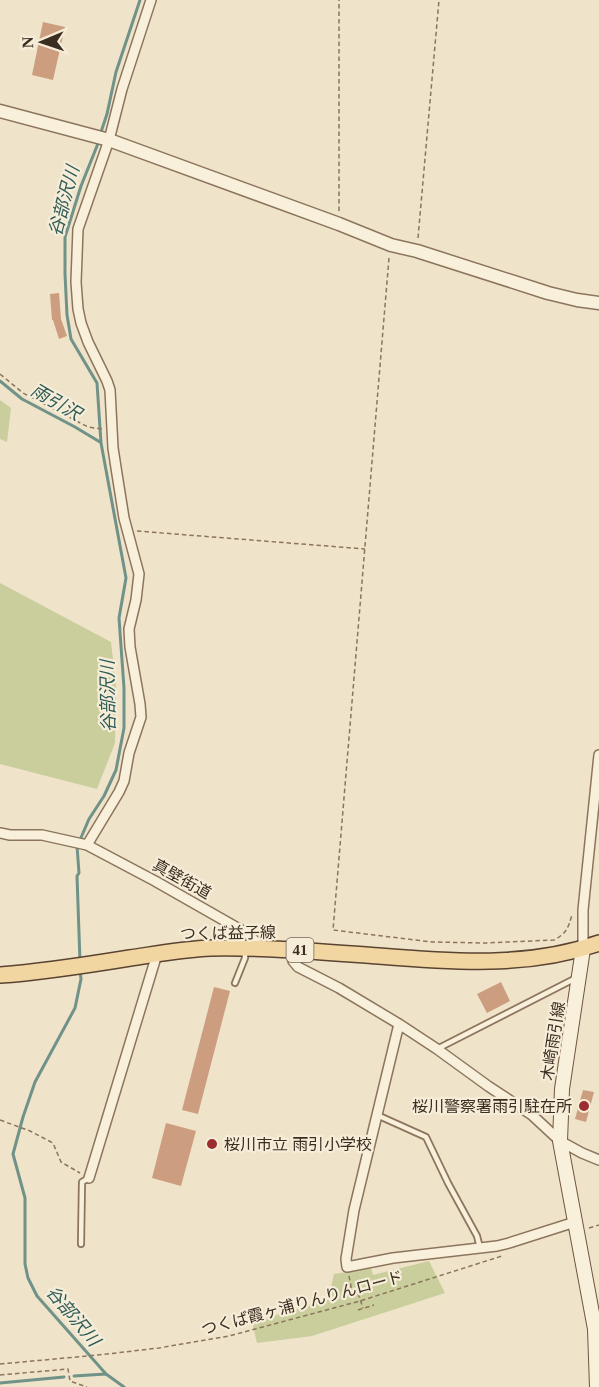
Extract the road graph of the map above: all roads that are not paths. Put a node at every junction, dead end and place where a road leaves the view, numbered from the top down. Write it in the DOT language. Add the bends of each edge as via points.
graph roads {
  1 [pos="151,0"];
  2 [pos="0,111"];
  3 [pos="109,140"];
  4 [pos="599,303"];
  5 [pos="599,755"];
  6 [pos="0,833"];
  7 [pos="85,844"];
  8 [pos="599,943"];
  9 [pos="245,948"];
  10 [pos="262,948"];
  11 [pos="583,948"];
  12 [pos="291,950"];
  13 [pos="157,954"];
  14 [pos="0,975"];
  15 [pos="579,976"];
  16 [pos="234,982"];
  17 [pos="399,1024"];
  18 [pos="437,1049"];
  19 [pos="377,1115"];
  20 [pos="560,1141"];
  21 [pos="599,1160"];
  22 [pos="89,1178"];
  23 [pos="580,1225"];
  24 [pos="81,1244"];
  25 [pos="480,1248"];
  26 [pos="597,1387"];
  1 -- 3 [label="street"];
  2 -- 3 [label="street"];
  3 -- 4 [label="street" via="391,245 548,293"];
  3 -- 7 [label="street" via="78,229 76,282 81,323 110,390 111,430 124,518 139,574 129,629 141,717 124,781"];
  5 -- 11 [label="street" via="583,910"];
  6 -- 7 [label="street, 真壁街道" via="42,835"];
  7 -- 10 [label="street, 真壁街道" via="248,934"];
  8 -- 11 [label="main road, つくば益子線 / 41"];
  9 -- 10 [label="main road, つくば益子線 / 41"];
  9 -- 13 [label="main road, つくば益子線 / 41"];
  9 -- 16 [label="lane" via="245,958"];
  10 -- 12 [label="main road, つくば益子線 / 41"];
  11 -- 12 [label="main road, つくば益子線 / 41" via="563,954 485,962"];
  11 -- 15 [label="main road, 木崎雨引線"];
  12 -- 17 [label="street" via="298,968"];
  13 -- 14 [label="main road, つくば益子線 / 41"];
  13 -- 22 [label="street"];
  15 -- 18 [label="lane"];
  15 -- 20 [label="main road, 木崎雨引線" via="562,1089"];
  17 -- 18 [label="street"];
  17 -- 19 [label="street"];
  18 -- 20 [label="street" via="532,1115"];
  19 -- 25 [label="lane" via="426,1137"];
  19 -- 25 [label="street" via="354,1210 347,1267 393,1257"];
  20 -- 21 [label="street"];
  20 -- 23 [label="main road, 木崎雨引線"];
  22 -- 24 [label="lane" via="82,1182"];
  23 -- 25 [label="street"];
  23 -- 26 [label="main road, 木崎雨引線" via="595,1329"];
}
